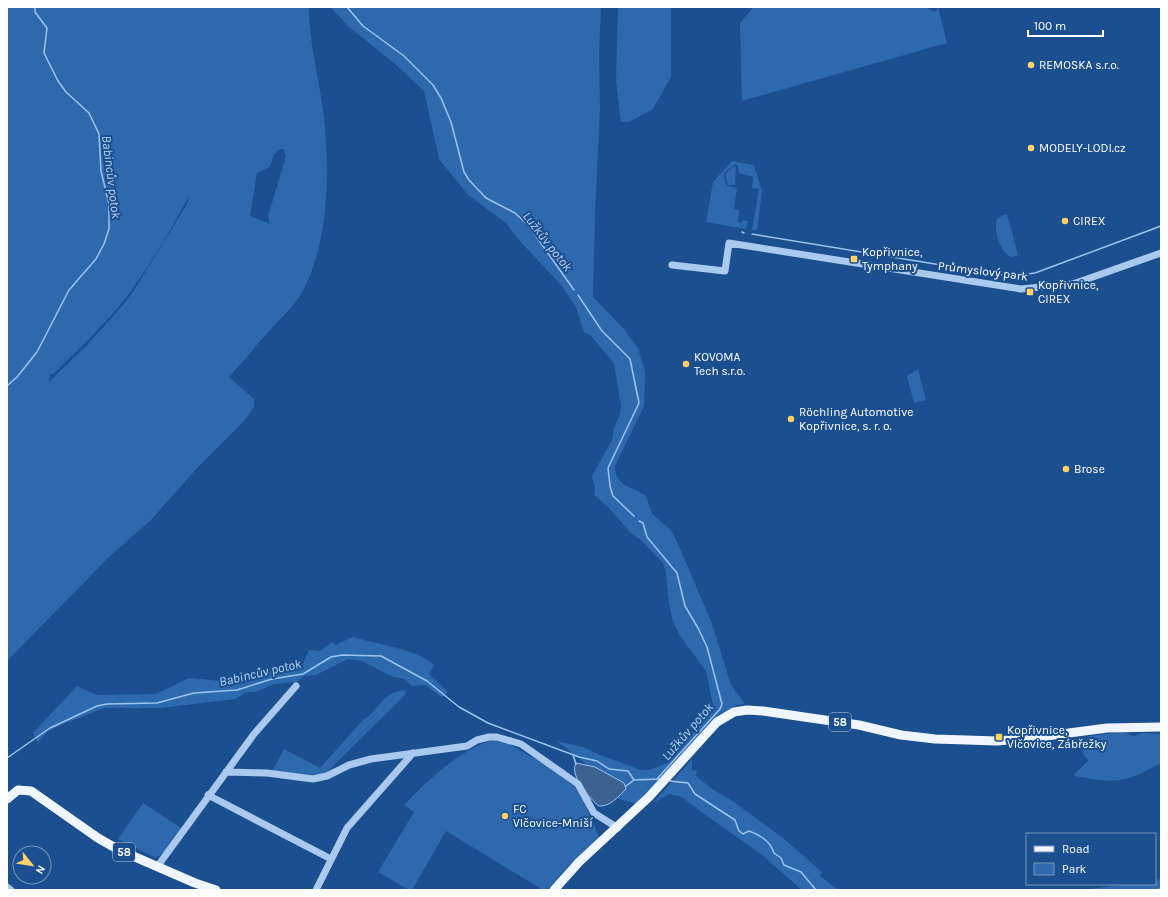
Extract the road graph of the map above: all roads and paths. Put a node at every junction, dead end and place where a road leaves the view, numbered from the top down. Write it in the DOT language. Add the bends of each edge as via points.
graph roads {
  1 [pos="1161,253"];
  2 [pos="672,265"];
  3 [pos="296,686"];
  4 [pos="1161,727"];
  5 [pos="413,753"];
  6 [pos="226,772"];
  7 [pos="208,795"];
  8 [pos="7,799"];
  9 [pos="618,828"];
  10 [pos="331,859"];
  11 [pos="156,867"];
  12 [pos="7,887"];
  13 [pos="10,890"];
  14 [pos="216,890"];
  15 [pos="316,890"];
  16 [pos="554,890"];
  1 -- 2 [label="street, Průmyslový park" via="1073,284 1021,289 820,260 729,243 725,271"];
  3 -- 6 [label="street" via="254,734"];
  4 -- 9 [label="main road, 58" via="1107,728 997,741 936,739 763,711 738,711 717,722"];
  5 -- 6 [label="street" via="355,763 313,779"];
  5 -- 9 [label="street" via="467,746 489,737 515,742 578,784 594,812"];
  5 -- 10 [label="street" via="347,828"];
  6 -- 7 [label="street"];
  7 -- 10 [label="street"];
  7 -- 11 [label="street"];
  8 -- 11 [label="main road, 58" via="20,790 33,792 98,838"];
  9 -- 16 [label="main road, 58" via="579,862"];
  10 -- 15 [label="street"];
  11 -- 14 [label="main road, 58"];
  12 -- 13 [label="street"];
}
